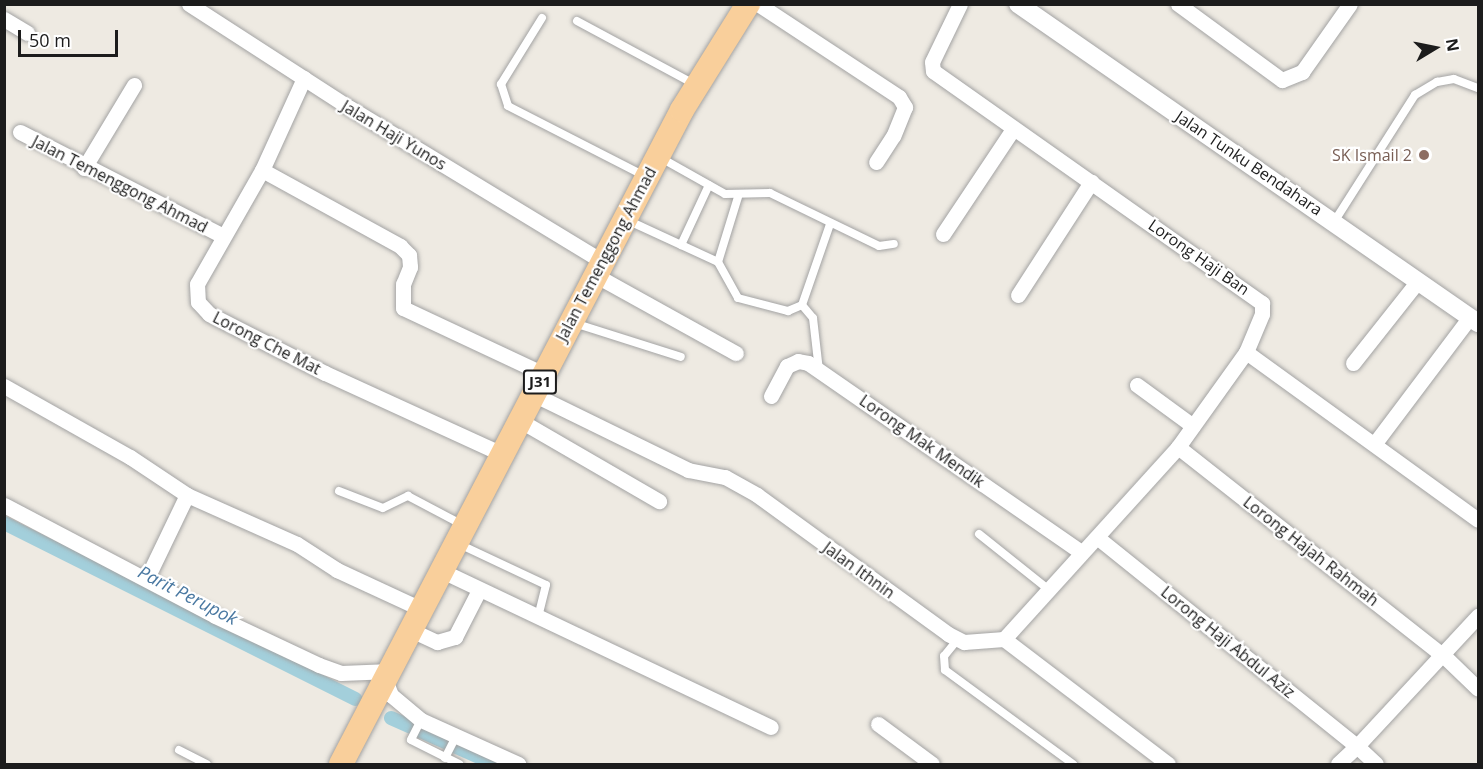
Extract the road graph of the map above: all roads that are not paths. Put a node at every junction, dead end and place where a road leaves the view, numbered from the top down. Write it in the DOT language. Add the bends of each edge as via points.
graph roads {
  1 [pos="189,4"];
  2 [pos="960,4"];
  3 [pos="1018,4"];
  4 [pos="1178,4"];
  5 [pos="1350,4"];
  6 [pos="747,6"];
  7 [pos="542,18"];
  8 [pos="4,19"];
  9 [pos="577,21"];
  10 [pos="27,33"];
  11 [pos="304,78"];
  12 [pos="134,86"];
  13 [pos="698,86"];
  14 [pos="1479,88"];
  15 [pos="1012,129"];
  16 [pos="20,132"];
  17 [pos="876,162"];
  18 [pos="652,166"];
  19 [pos="84,168"];
  20 [pos="262,171"];
  21 [pos="1091,182"];
  22 [pos="709,185"];
  23 [pos="738,197"];
  24 [pos="624,219"];
  25 [pos="1334,222"];
  26 [pos="830,224"];
  27 [pos="943,234"];
  28 [pos="221,235"];
  29 [pos="894,244"];
  30 [pos="681,245"];
  31 [pos="718,262"];
  32 [pos="598,268"];
  33 [pos="1418,281"];
  34 [pos="1018,295"];
  35 [pos="802,305"];
  36 [pos="1474,320"];
  37 [pos="571,322"];
  38 [pos="1246,352"];
  39 [pos="736,353"];
  40 [pos="681,357"];
  41 [pos="1353,363"];
  42 [pos="819,370"];
  43 [pos="538,384"];
  44 [pos="1137,385"];
  45 [pos="4,386"];
  46 [pos="771,396"];
  47 [pos="519,420"];
  48 [pos="1193,426"];
  49 [pos="1375,443"];
  50 [pos="1178,447"];
  51 [pos="502,454"];
  52 [pos="339,491"];
  53 [pos="187,495"];
  54 [pos="659,501"];
  55 [pos="4,505"];
  56 [pos="1479,520"];
  57 [pos="460,533"];
  58 [pos="980,534"];
  59 [pos="1098,538"];
  60 [pos="1081,552"];
  61 [pos="440,570"];
  62 [pos="147,578"];
  63 [pos="1048,589"];
  64 [pos="479,590"];
  65 [pos="1479,616"];
  66 [pos="538,618"];
  67 [pos="416,620"];
  68 [pos="958,639"];
  69 [pos="1004,639"];
  70 [pos="1444,656"];
  71 [pos="389,677"];
  72 [pos="1479,689"];
  73 [pos="421,720"];
  74 [pos="878,724"];
  75 [pos="771,727"];
  76 [pos="456,736"];
  77 [pos="1357,746"];
  78 [pos="179,750"];
  79 [pos="445,758"];
  80 [pos="207,765"];
  81 [pos="341,765"];
  82 [pos="459,765"];
  83 [pos="519,765"];
  84 [pos="932,765"];
  85 [pos="1073,765"];
  86 [pos="1168,765"];
  87 [pos="1338,765"];
  88 [pos="1376,765"];
  1 -- 11 [label="street, Jalan Haji Yunos"];
  2 -- 15 [label="street, Lorong Haji Ban" via="932,62 933,71"];
  3 -- 25 [label="street, Jalan Tunku Bendahara"];
  4 -- 5 [label="street" via="1282,80 1302,72"];
  6 -- 13 [label="main road, Jalan Temenggong Ahmad / J31"];
  6 -- 17 [label="street" via="899,97 905,107"];
  7 -- 18 [label="lane" via="501,84 508,106"];
  8 -- 10 [label="street"];
  9 -- 13 [label="lane"];
  11 -- 20 [label="street, Lorong Che Mat"];
  11 -- 32 [label="street, Jalan Haji Yunos"];
  12 -- 19 [label="street"];
  13 -- 18 [label="main road, Jalan Temenggong Ahmad / J31"];
  14 -- 25 [label="lane" via="1466,80 1454,79 1424,88 1415,95"];
  15 -- 21 [label="street, Lorong Haji Ban"];
  15 -- 27 [label="street"];
  16 -- 19 [label="street, Jalan Temenggong Ahmad"];
  18 -- 22 [label="lane"];
  18 -- 24 [label="main road, Jalan Temenggong Ahmad / J31"];
  19 -- 28 [label="street, Jalan Temenggong Ahmad"];
  20 -- 28 [label="street, Lorong Che Mat"];
  20 -- 43 [label="street, Jalan Ithnin" via="400,246 409,255 410,267 402,296 404,308"];
  21 -- 34 [label="street"];
  21 -- 38 [label="street, Lorong Haji Ban" via="1257,297 1262,314"];
  22 -- 23 [label="lane"];
  22 -- 30 [label="lane"];
  23 -- 26 [label="lane" via="770,193 787,198"];
  23 -- 31 [label="lane"];
  24 -- 30 [label="lane"];
  24 -- 32 [label="main road, Jalan Temenggong Ahmad / J31"];
  25 -- 33 [label="street, Jalan Tunku Bendahara"];
  26 -- 29 [label="lane" via="879,246"];
  26 -- 35 [label="lane"];
  28 -- 51 [label="street, Lorong Che Mat" via="197,284 198,302 209,314 324,373"];
  30 -- 31 [label="lane"];
  31 -- 35 [label="lane" via="738,297 788,311"];
  32 -- 37 [label="main road, Jalan Temenggong Ahmad / J31"];
  32 -- 39 [label="street, Jalan Haji Yunos"];
  33 -- 36 [label="street, Jalan Tunku Bendahara"];
  33 -- 41 [label="street"];
  35 -- 42 [label="lane" via="813,318"];
  36 -- 49 [label="street"];
  37 -- 40 [label="lane"];
  37 -- 43 [label="main road, Jalan Temenggong Ahmad / J31"];
  38 -- 48 [label="street, Lorong Haji Ban"];
  38 -- 49 [label="street"];
  42 -- 46 [label="street, Lorong Mak Mendik" via="798,361 787,366"];
  42 -- 60 [label="street, Lorong Mak Mendik"];
  43 -- 47 [label="main road, Jalan Temenggong Ahmad / J31"];
  43 -- 68 [label="street, Jalan Ithnin" via="688,470 725,477 757,495"];
  44 -- 48 [label="street"];
  45 -- 53 [label="street" via="130,457"];
  47 -- 51 [label="main road, Jalan Temenggong Ahmad / J31"];
  47 -- 54 [label="street"];
  48 -- 50 [label="street, Lorong Haji Ban"];
  49 -- 56 [label="street"];
  50 -- 59 [label="street, Lorong Haji Ban"];
  50 -- 70 [label="street, Lorong Hajah Rahmah"];
  51 -- 57 [label="main road, Jalan Temenggong Ahmad / J31"];
  52 -- 57 [label="lane" via="383,508 408,496"];
  53 -- 62 [label="street"];
  53 -- 67 [label="street" via="297,544"];
  55 -- 62 [label="street"];
  57 -- 61 [label="main road, Jalan Temenggong Ahmad / J31"];
  57 -- 66 [label="lane" via="546,585"];
  58 -- 63 [label="lane"];
  59 -- 60 [label="street, Lorong Haji Ban"];
  59 -- 77 [label="street, Lorong Haji Abdul Aziz"];
  60 -- 63 [label="street, Lorong Haji Ban"];
  61 -- 64 [label="street"];
  61 -- 67 [label="main road, Jalan Temenggong Ahmad / J31"];
  62 -- 71 [label="street" via="214,616 319,665 341,673"];
  63 -- 69 [label="street, Lorong Haji Ban"];
  64 -- 66 [label="street"];
  64 -- 67 [label="street" via="455,637 437,642"];
  65 -- 70 [label="street"];
  66 -- 75 [label="street"];
  67 -- 71 [label="main road, Jalan Temenggong Ahmad / J31"];
  68 -- 69 [label="street"];
  68 -- 85 [label="lane" via="944,656 945,670"];
  69 -- 86 [label="street"];
  70 -- 72 [label="street, Lorong Hajah Rahmah"];
  70 -- 77 [label="street"];
  71 -- 73 [label="street" via="391,695"];
  71 -- 81 [label="main road, Jalan Temenggong Ahmad / J31"];
  73 -- 76 [label="street"];
  73 -- 79 [label="lane" via="411,740"];
  74 -- 84 [label="street"];
  76 -- 79 [label="lane"];
  76 -- 83 [label="street"];
  77 -- 87 [label="street"];
  77 -- 88 [label="street, Lorong Haji Abdul Aziz"];
  78 -- 80 [label="lane"];
  79 -- 82 [label="lane"];
}
